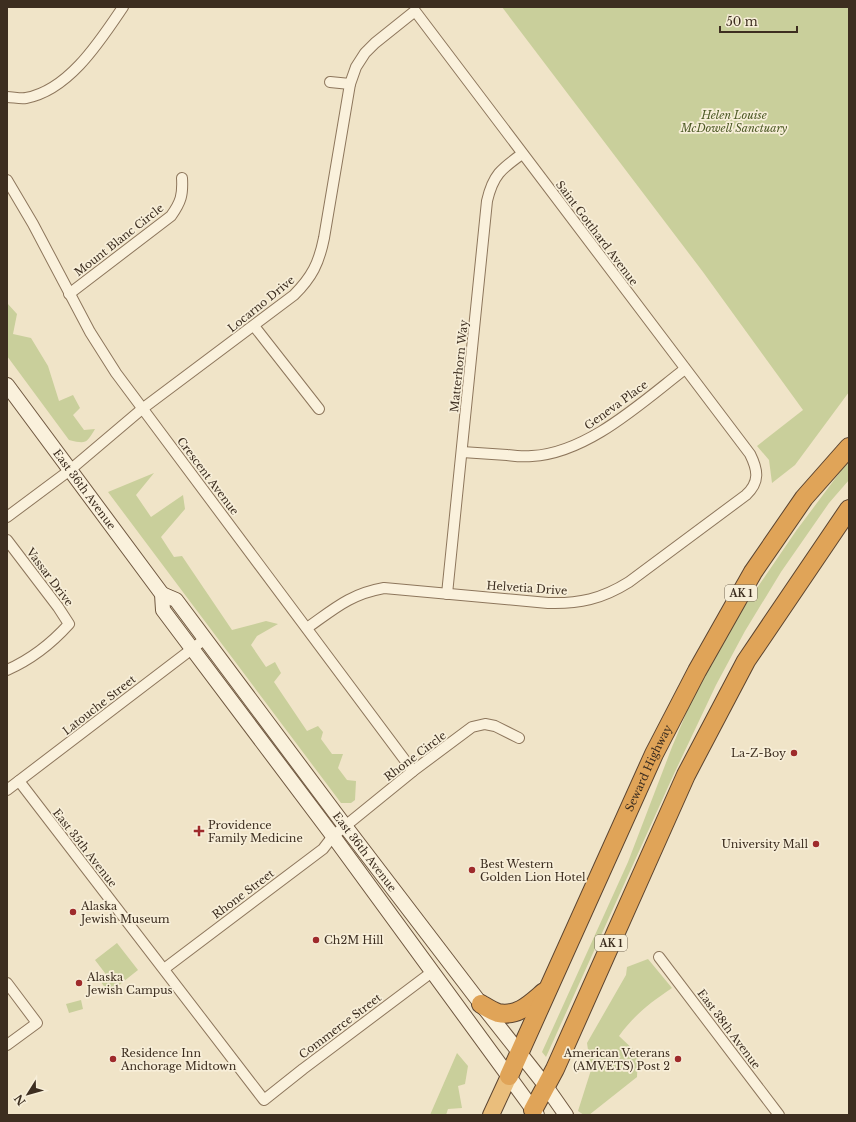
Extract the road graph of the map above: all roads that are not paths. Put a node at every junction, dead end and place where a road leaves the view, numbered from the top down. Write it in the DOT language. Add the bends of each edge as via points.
graph roads {
  1 [pos="123,7"];
  2 [pos="415,11"];
  3 [pos="330,82"];
  4 [pos="350,84"];
  5 [pos="7,97"];
  6 [pos="522,154"];
  7 [pos="182,178"];
  8 [pos="7,180"];
  9 [pos="69,294"];
  10 [pos="254,326"];
  11 [pos="685,369"];
  12 [pos="7,385"];
  13 [pos="142,409"];
  14 [pos="319,409"];
  15 [pos="849,447"];
  16 [pos="462,452"];
  17 [pos="70,470"];
  18 [pos="757,473"];
  19 [pos="849,509"];
  20 [pos="7,518"];
  21 [pos="7,540"];
  22 [pos="162,594"];
  23 [pos="447,594"];
  24 [pos="307,628"];
  25 [pos="205,639"];
  26 [pos="192,649"];
  27 [pos="7,670"];
  28 [pos="519,738"];
  29 [pos="413,771"];
  30 [pos="19,781"];
  31 [pos="7,790"];
  32 [pos="345,826"];
  33 [pos="333,836"];
  34 [pos="659,957"];
  35 [pos="164,969"];
  36 [pos="432,972"];
  37 [pos="7,984"];
  38 [pos="548,988"];
  39 [pos="481,1004"];
  40 [pos="7,1045"];
  41 [pos="520,1053"];
  42 [pos="509,1076"];
  43 [pos="545,1085"];
  44 [pos="264,1100"];
  45 [pos="534,1113"];
  46 [pos="491,1115"];
  47 [pos="566,1115"];
  48 [pos="779,1115"];
  1 -- 5 [label="street" via="82,62 56,85 25,98"];
  2 -- 4 [label="street, Locarno Drive" via="374,43 356,67"];
  2 -- 6 [label="street, Saint Gotthard Avenue"];
  3 -- 4 [label="street"];
  4 -- 10 [label="street, Locarno Drive" via="320,257 305,284"];
  6 -- 11 [label="street, Saint Gotthard Avenue"];
  6 -- 16 [label="street, Matterhorn Way" via="498,174 487,201"];
  7 -- 9 [label="street, Mount Blanc Circle" via="183,192 179,206 171,216"];
  8 -- 9 [label="street, Crescent Avenue"];
  9 -- 13 [label="street, Crescent Avenue" via="97,344"];
  10 -- 13 [label="street, Locarno Drive"];
  10 -- 14 [label="street"];
  11 -- 16 [label="street, Geneva Place" via="606,430 564,449 531,457"];
  11 -- 18 [label="street, Saint Gotthard Avenue" via="750,454"];
  12 -- 17 [label="main road, East 36th Avenue"];
  13 -- 17 [label="street, Locarno Drive"];
  13 -- 24 [label="street, Crescent Avenue"];
  15 -- 38 [label="highway, Seward Highway / AK 1" via="804,498 757,566 697,671 654,754"];
  16 -- 23 [label="street, Matterhorn Way"];
  17 -- 20 [label="street, Locarno Drive"];
  17 -- 22 [label="main road, East 36th Avenue"];
  18 -- 23 [label="street, Helvetia Drive" via="756,482 746,495 629,582 605,595 565,603"];
  19 -- 43 [label="highway, AK 1" via="746,661 686,775 555,1069"];
  21 -- 27 [label="street, Vassar Drive" via="69,624 57,638 33,657"];
  22 -- 25 [label="main road, East 36th Avenue" via="176,600"];
  22 -- 26 [label="main road, East 36th Avenue" via="163,610"];
  23 -- 24 [label="street, Helvetia Drive" via="384,588 369,590 348,599"];
  24 -- 29 [label="street, Crescent Avenue"];
  25 -- 26 [label="street, Latouche Street"];
  25 -- 32 [label="main road, East 36th Avenue"];
  26 -- 30 [label="street, Latouche Street"];
  26 -- 33 [label="main road, East 36th Avenue"];
  28 -- 29 [label="street, Rhone Circle" via="495,726 478,725"];
  29 -- 32 [label="street, Rhone Circle"];
  30 -- 31 [label="street, Latouche Street"];
  30 -- 35 [label="street, East 35th Avenue"];
  32 -- 33 [label="street, Rhone Circle"];
  32 -- 39 [label="main road, East 36th Avenue"];
  33 -- 35 [label="street, Rhone Street" via="323,849"];
  33 -- 36 [label="main road, East 36th Avenue"];
  34 -- 48 [label="street, East 38th Avenue"];
  35 -- 44 [label="street, East 35th Avenue"];
  36 -- 42 [label="main road, East 36th Avenue"];
  36 -- 44 [label="street, Commerce Street"];
  37 -- 40 [label="street" via="37,1023"];
  38 -- 39 [label="highway" via="526,1007 512,1014 497,1012"];
  38 -- 41 [label="highway, Seward Highway / AK 1"];
  39 -- 41 [label="main road, East 36th Avenue"];
  41 -- 42 [label="highway, Seward Highway / AK 1"];
  41 -- 43 [label="main road, East 36th Avenue"];
  42 -- 45 [label="main road, East 36th Avenue"];
  42 -- 46 [label="highway, Seward Highway / AK 1"];
  43 -- 45 [label="highway, AK 1"];
  43 -- 47 [label="main road, East 36th Avenue"];
}
